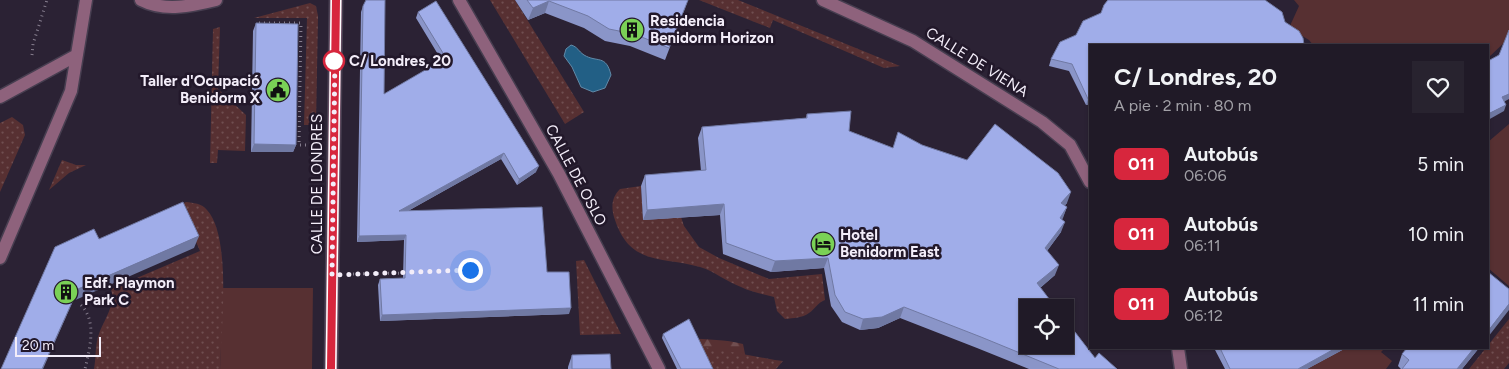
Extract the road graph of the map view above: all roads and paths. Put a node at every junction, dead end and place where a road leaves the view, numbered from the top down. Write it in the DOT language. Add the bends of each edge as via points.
graph roads {
  1 [pos="47,0"];
  2 [pos="86,0"];
  3 [pos="141,0"];
  4 [pos="216,0"];
  5 [pos="336,0"];
  6 [pos="460,0"];
  7 [pos="823,0"];
  8 [pos="259,23"];
  9 [pos="77,55"];
  10 [pos="30,81"];
  11 [pos="0,97"];
  12 [pos="333,145"];
  13 [pos="1089,180"];
  14 [pos="0,258"];
  15 [pos="414,272"];
  16 [pos="332,275"];
  17 [pos="81,305"];
  18 [pos="1178,349"];
  19 [pos="85,369"];
  20 [pos="331,369"];
  21 [pos="659,369"];
  22 [pos="1181,369"];
  1 -- 10 [label="path" via="32,44"];
  2 -- 9 [label="street"];
  3 -- 4 [label="street" via="153,6 190,6"];
  5 -- 12 [label="street, CALLE DE LONDRES"];
  6 -- 21 [label="street, CALLE DE OSLO" via="559,174"];
  7 -- 13 [label="street, CALLE DE VIENA" via="913,41 1042,122 1070,145"];
  8 -- 12 [label="path" via="301,23 299,145"];
  9 -- 10 [label="street"];
  9 -- 14 [label="street" via="71,91"];
  10 -- 11 [label="street"];
  12 -- 16 [label="street, CALLE DE LONDRES"];
  15 -- 16 [label="path"];
  16 -- 20 [label="street, CALLE DE LONDRES"];
  17 -- 19 [label="path" via="89,313 91,335"];
  18 -- 22 [label="street"];
}
